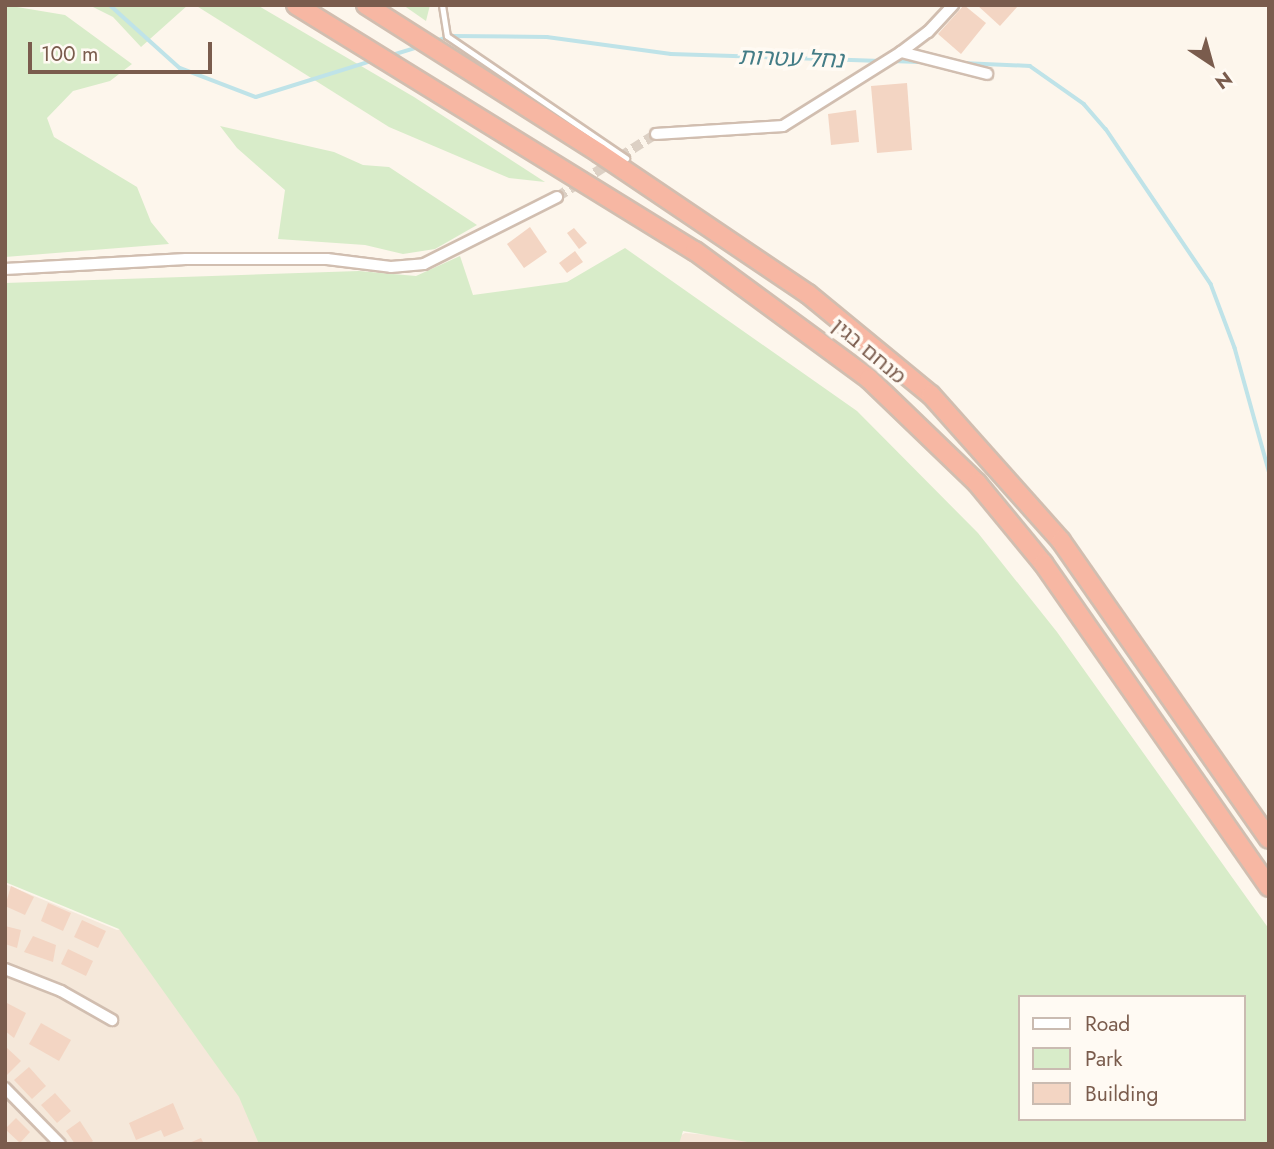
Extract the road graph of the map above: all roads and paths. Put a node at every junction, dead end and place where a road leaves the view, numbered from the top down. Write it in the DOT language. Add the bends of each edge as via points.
graph roads {
  1 [pos="296,5"];
  2 [pos="366,5"];
  3 [pos="442,5"];
  4 [pos="953,5"];
  5 [pos="901,52"];
  6 [pos="987,74"];
  7 [pos="656,134"];
  8 [pos="626,158"];
  9 [pos="557,197"];
  10 [pos="5,269"];
  11 [pos="1269,839"];
  12 [pos="1269,887"];
  13 [pos="5,969"];
  14 [pos="112,1020"];
  15 [pos="5,1088"];
  16 [pos="60,1144"];
  1 -- 12 [label="highway, מנחם בגין" via="695,251 869,379 977,483 1043,563"];
  2 -- 11 [label="highway, מנחם בגין" via="599,153 808,294 931,395 1061,541"];
  3 -- 8 [label="lane" via="447,36"];
  4 -- 5 [label="street"];
  5 -- 6 [label="street"];
  5 -- 7 [label="street" via="783,125"];
  9 -- 10 [label="street" via="424,264 391,267 327,259 186,259"];
  13 -- 14 [label="street" via="61,991"];
  15 -- 16 [label="street"];
}
